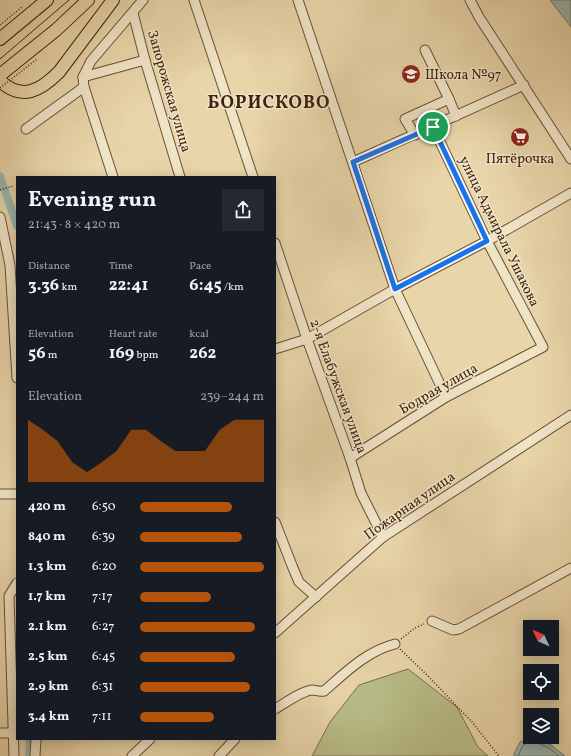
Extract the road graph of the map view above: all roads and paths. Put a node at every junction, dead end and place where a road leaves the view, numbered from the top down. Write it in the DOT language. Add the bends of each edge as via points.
graph roads {
  1 [pos="47,0"];
  2 [pos="88,0"];
  3 [pos="113,0"];
  4 [pos="143,0"];
  5 [pos="194,0"];
  6 [pos="298,0"];
  7 [pos="470,0"];
  8 [pos="26,4"];
  9 [pos="133,13"];
  10 [pos="9,24"];
  11 [pos="0,25"];
  12 [pos="0,39"];
  13 [pos="425,50"];
  14 [pos="34,55"];
  15 [pos="145,60"];
  16 [pos="0,75"];
  17 [pos="83,77"];
  18 [pos="0,81"];
  19 [pos="524,85"];
  20 [pos="84,87"];
  21 [pos="0,88"];
  22 [pos="449,99"];
  23 [pos="456,116"];
  24 [pos="433,127"];
  25 [pos="26,129"];
  26 [pos="415,135"];
  27 [pos="571,159"];
  28 [pos="353,162"];
  29 [pos="113,176"];
  30 [pos="180,176"];
  31 [pos="253,176"];
  32 [pos="12,186"];
  33 [pos="0,190"];
  34 [pos="571,193"];
  35 [pos="0,217"];
  36 [pos="487,241"];
  37 [pos="276,245"];
  38 [pos="395,289"];
  39 [pos="307,339"];
  40 [pos="542,347"];
  41 [pos="276,349"];
  42 [pos="16,362"];
  43 [pos="446,397"];
  44 [pos="571,415"];
  45 [pos="350,458"];
  46 [pos="0,494"];
  47 [pos="16,494"];
  48 [pos="276,525"];
  49 [pos="383,537"];
  50 [pos="571,568"];
  51 [pos="16,585"];
  52 [pos="316,597"];
  53 [pos="432,621"];
  54 [pos="276,632"];
  55 [pos="395,644"];
  56 [pos="276,708"];
  57 [pos="0,732"];
  58 [pos="14,733"];
  59 [pos="36,740"];
  60 [pos="149,740"];
  61 [pos="234,740"];
  62 [pos="14,756"];
  63 [pos="35,756"];
  64 [pos="132,756"];
  65 [pos="219,756"];
  66 [pos="499,756"];
  1 -- 10 [label="main road"];
  2 -- 14 [label="main road"];
  3 -- 18 [label="main road" via="49,82 31,92 22,93"];
  4 -- 9 [label="street"];
  5 -- 31 [label="street"];
  6 -- 28 [label="street"];
  7 -- 19 [label="street"];
  8 -- 10 [label="path"];
  9 -- 15 [label="street, Запорожская улица"];
  9 -- 17 [label="street" via="91,61"];
  10 -- 11 [label="path"];
  10 -- 12 [label="main road"];
  13 -- 22 [label="street"];
  14 -- 16 [label="main road"];
  14 -- 21 [label="path, bridge"];
  15 -- 17 [label="street"];
  15 -- 30 [label="street, Запорожская улица"];
  17 -- 20 [label="street"];
  19 -- 23 [label="street"];
  19 -- 27 [label="street"];
  20 -- 25 [label="street"];
  20 -- 29 [label="street"];
  22 -- 23 [label="street"];
  22 -- 26 [label="street" via="406,119"];
  23 -- 24 [label="street"];
  24 -- 26 [label="street"];
  24 -- 36 [label="street, улица Адмирала Ушакова"];
  26 -- 28 [label="street"];
  28 -- 38 [label="street"];
  32 -- 33 [label="path"];
  34 -- 36 [label="street"];
  35 -- 42 [label="street" via="10,265"];
  36 -- 38 [label="street"];
  36 -- 40 [label="street, улица Адмирала Ушакова"];
  37 -- 39 [label="street, 2-я Елабужская улица"];
  38 -- 39 [label="street"];
  38 -- 43 [label="street"];
  39 -- 41 [label="street"];
  39 -- 45 [label="street, 2-я Елабужская улица"];
  40 -- 43 [label="street, Бодрая улица"];
  43 -- 45 [label="street, Бодрая улица"];
  44 -- 49 [label="street, Пожарная улица"];
  45 -- 49 [label="street, 2-я Елабужская улица" via="361,493"];
  46 -- 47 [label="street"];
  48 -- 52 [label="street" via="299,582"];
  49 -- 52 [label="street, Пожарная улица"];
  50 -- 53 [label="street" via="459,629 453,630"];
  51 -- 58 [label="street" via="9,596"];
  52 -- 54 [label="street, Пожарная улица"];
  53 -- 55 [label="path" via="410,631"];
  55 -- 56 [label="street" via="357,662 324,690 304,692"];
  55 -- 66 [label="path" via="472,722"];
  57 -- 58 [label="street"];
  58 -- 62 [label="street"];
  59 -- 63 [label="street"];
  60 -- 64 [label="street"];
  61 -- 65 [label="street"];
}
